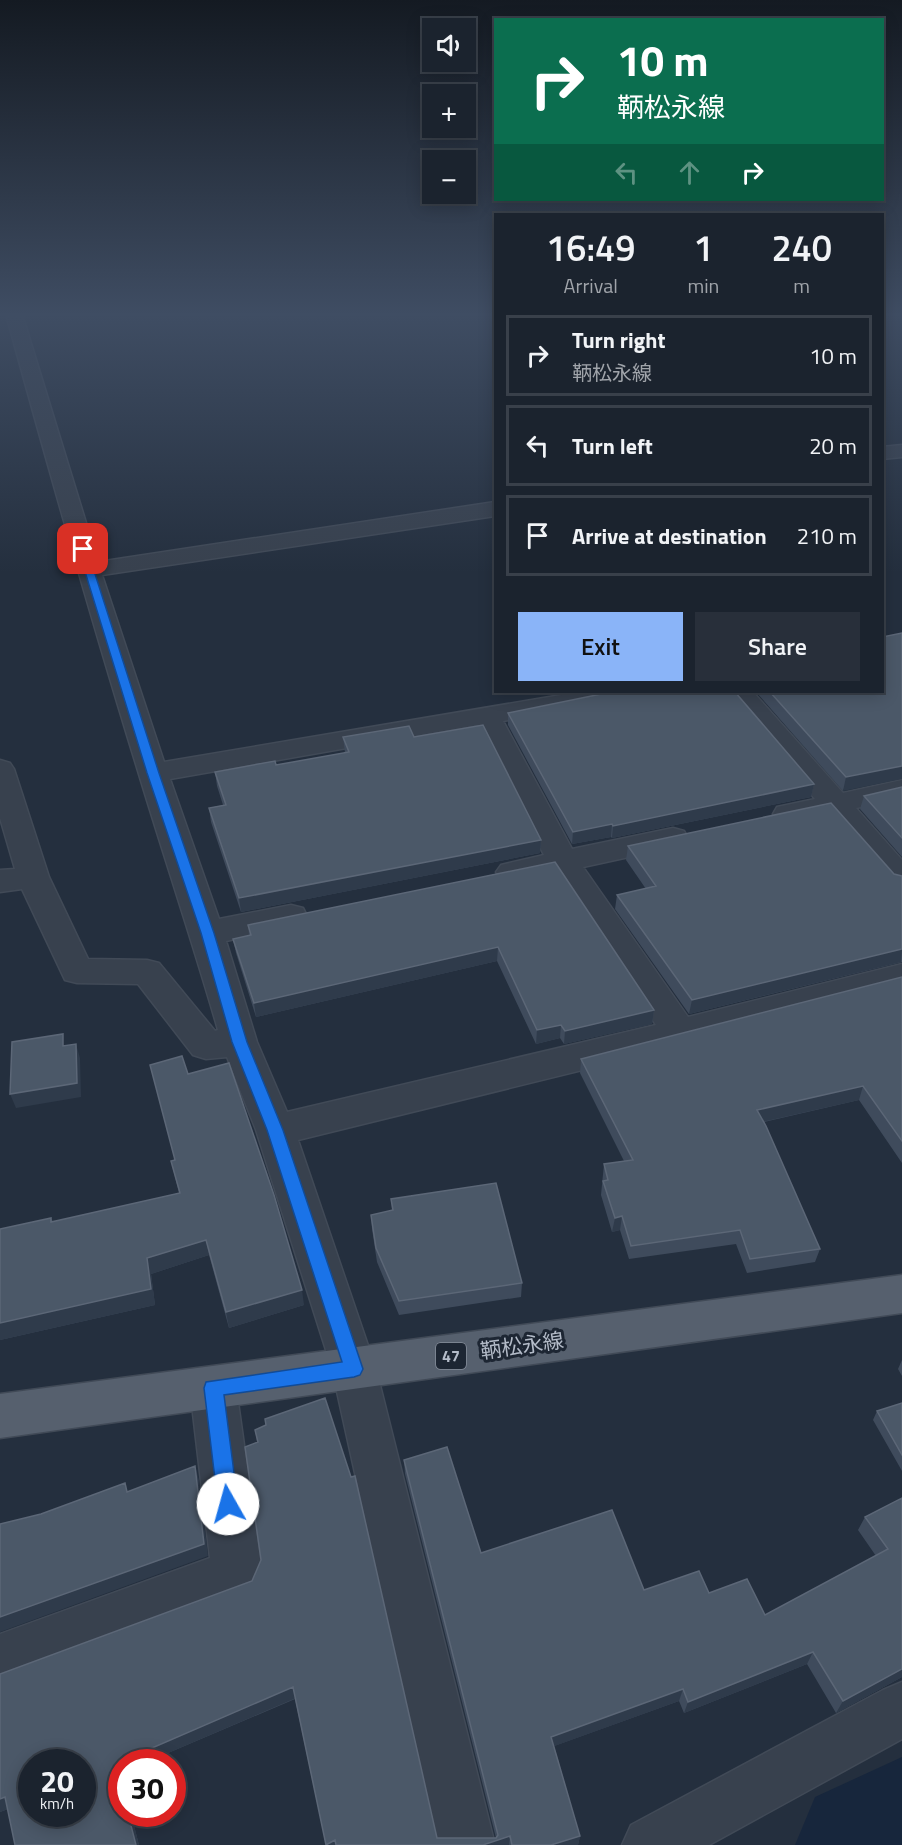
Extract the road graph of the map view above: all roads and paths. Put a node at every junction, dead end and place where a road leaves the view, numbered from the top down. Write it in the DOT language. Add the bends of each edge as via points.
graph roads {
  1 [pos="39,400"];
  2 [pos="902,451"];
  3 [pos="884,453"];
  4 [pos="494,509"];
  5 [pos="89,570"];
  6 [pos="617,693"];
  7 [pos="740,693"];
  8 [pos="487,716"];
  9 [pos="0,769"];
  10 [pos="153,773"];
  11 [pos="902,789"];
  12 [pos="835,804"];
  13 [pos="756,821"];
  14 [pos="699,833"];
  15 [pos="563,861"];
  16 [pos="483,878"];
  17 [pos="16,879"];
  18 [pos="902,880"];
  19 [pos="322,910"];
  20 [pos="207,933"];
  21 [pos="902,976"];
  22 [pos="680,1034"];
  23 [pos="240,1042"];
  24 [pos="275,1130"];
  25 [pos="902,1294"];
  26 [pos="354,1369"];
  27 [pos="213,1388"];
  28 [pos="0,1416"];
  29 [pos="0,1660"];
  30 [pos="902,1709"];
  31 [pos="466,1845"];
  32 [pos="651,1845"];
  1 -- 5 [label="street"];
  2 -- 3 [label="street"];
  4 -- 5 [label="street"];
  5 -- 10 [label="street"];
  6 -- 8 [label="street"];
  7 -- 12 [label="street"];
  8 -- 10 [label="street"];
  8 -- 15 [label="street"];
  9 -- 17 [label="street"];
  10 -- 20 [label="street"];
  11 -- 12 [label="street"];
  12 -- 13 [label="street"];
  12 -- 18 [label="street"];
  14 -- 15 [label="street"];
  15 -- 16 [label="street"];
  15 -- 22 [label="street"];
  17 -- 23 [label="street" via="78,971 147,972 206,1045"];
  19 -- 20 [label="street"];
  20 -- 23 [label="street"];
  21 -- 22 [label="street"];
  22 -- 24 [label="street"];
  23 -- 24 [label="street"];
  24 -- 26 [label="street"];
  25 -- 26 [label="main road, 鞆松永線 / 47"];
  26 -- 27 [label="main road, 鞆松永線 / 47"];
  26 -- 31 [label="street"];
  27 -- 28 [label="main road, 鞆松永線 / 47"];
  27 -- 29 [label="street" via="237,1573"];
  30 -- 32 [label="street"];
}
